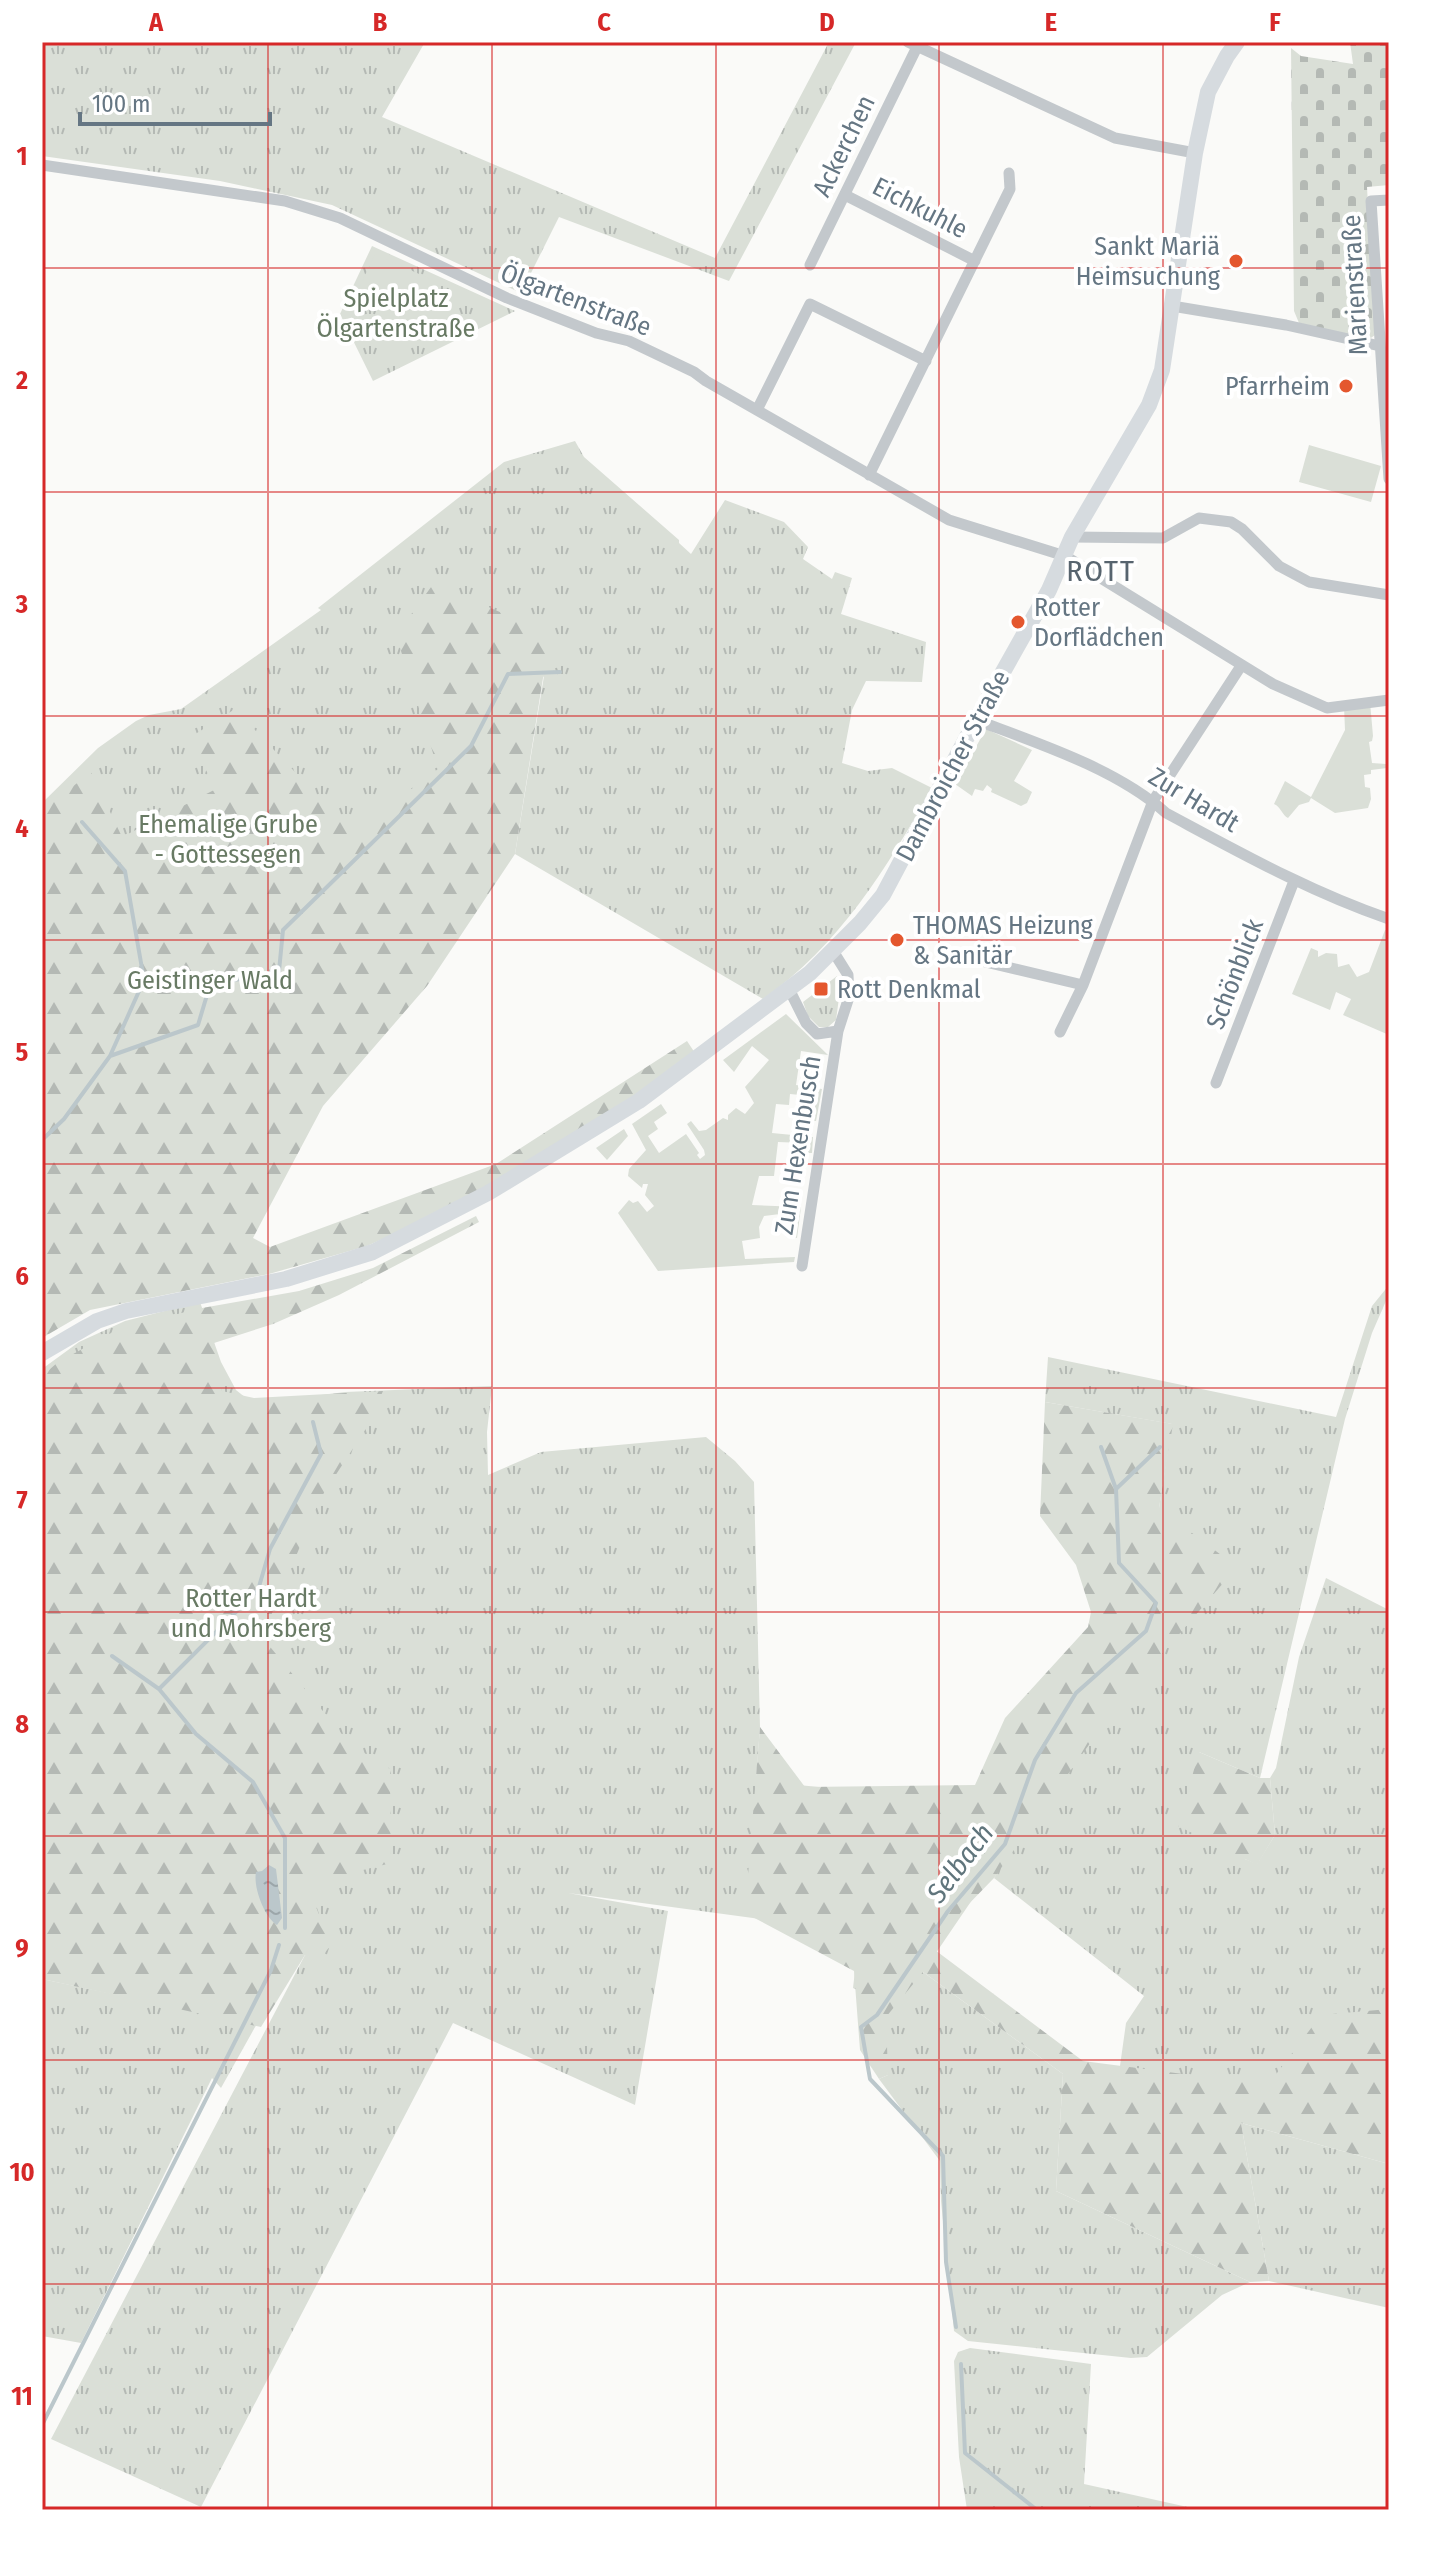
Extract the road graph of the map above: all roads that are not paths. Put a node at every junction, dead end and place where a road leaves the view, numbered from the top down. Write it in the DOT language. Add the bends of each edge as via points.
graph roads {
  1 [pos="1237,42"];
  2 [pos="912,44"];
  3 [pos="1195,153"];
  4 [pos="42,165"];
  5 [pos="1009,173"];
  6 [pos="845,195"];
  7 [pos="1389,200"];
  8 [pos="975,261"];
  9 [pos="810,265"];
  10 [pos="1172,306"];
  11 [pos="1380,346"];
  12 [pos="926,361"];
  13 [pos="757,410"];
  14 [pos="869,475"];
  15 [pos="1389,479"];
  16 [pos="1072,537"];
  17 [pos="1065,556"];
  18 [pos="1389,595"];
  19 [pos="1241,666"];
  20 [pos="1389,700"];
  21 [pos="976,720"];
  22 [pos="1153,801"];
  23 [pos="1294,881"];
  24 [pos="1389,919"];
  25 [pos="833,951"];
  26 [pos="960,956"];
  27 [pos="1083,985"];
  28 [pos="789,989"];
  29 [pos="838,1031"];
  30 [pos="1060,1032"];
  31 [pos="1216,1083"];
  32 [pos="802,1266"];
  33 [pos="42,1353"];
  1 -- 3 [label="street, Dambroicher Straße" via="1208,92"];
  2 -- 3 [label="street" via="1115,138"];
  2 -- 6 [label="street, Ackerchen"];
  3 -- 10 [label="street, Dambroicher Straße"];
  4 -- 13 [label="street, Ölgartenstraße" via="285,201 340,218 507,298 629,341"];
  5 -- 8 [label="street, Eichkuhle" via="1010,189"];
  6 -- 8 [label="street, Eichkuhle"];
  6 -- 9 [label="street, Ackerchen"];
  7 -- 11 [label="street, Marienstraße" via="1371,201"];
  8 -- 12 [label="street, Eichkuhle"];
  10 -- 11 [label="street"];
  10 -- 16 [label="street, Dambroicher Straße" via="1162,370 1149,405"];
  11 -- 15 [label="street, Marienstraße"];
  12 -- 13 [label="street" via="810,304"];
  12 -- 14 [label="street, Eichkuhle"];
  13 -- 14 [label="street, Ölgartenstraße"];
  14 -- 17 [label="street, Ölgartenstraße" via="949,520"];
  16 -- 17 [label="street, Dambroicher Straße"];
  16 -- 18 [label="street" via="1163,538 1199,518 1231,522 1279,566 1309,582"];
  17 -- 19 [label="street, Ölgartenstraße"];
  17 -- 21 [label="street, Dambroicher Straße"];
  19 -- 20 [label="street, Ölgartenstraße" via="1327,708"];
  19 -- 22 [label="street"];
  21 -- 22 [label="street, Zur Hardt" via="1099,770"];
  21 -- 25 [label="street, Dambroicher Straße" via="883,895"];
  22 -- 23 [label="street, Zur Hardt" via="1166,813"];
  22 -- 27 [label="street"];
  23 -- 24 [label="street, Zur Hardt"];
  23 -- 31 [label="street, Schönblick"];
  25 -- 28 [label="street, Dambroicher Straße"];
  25 -- 29 [label="street, Zum Hexenbusch" via="848,975 849,997"];
  26 -- 27 [label="street"];
  27 -- 30 [label="street"];
  28 -- 29 [label="street, Zum Hexenbusch" via="817,1034"];
  28 -- 33 [label="street, Dambroicher Straße" via="639,1101 571,1144 373,1252 286,1279 126,1311 97,1321"];
  29 -- 32 [label="street, Zum Hexenbusch"];
}
